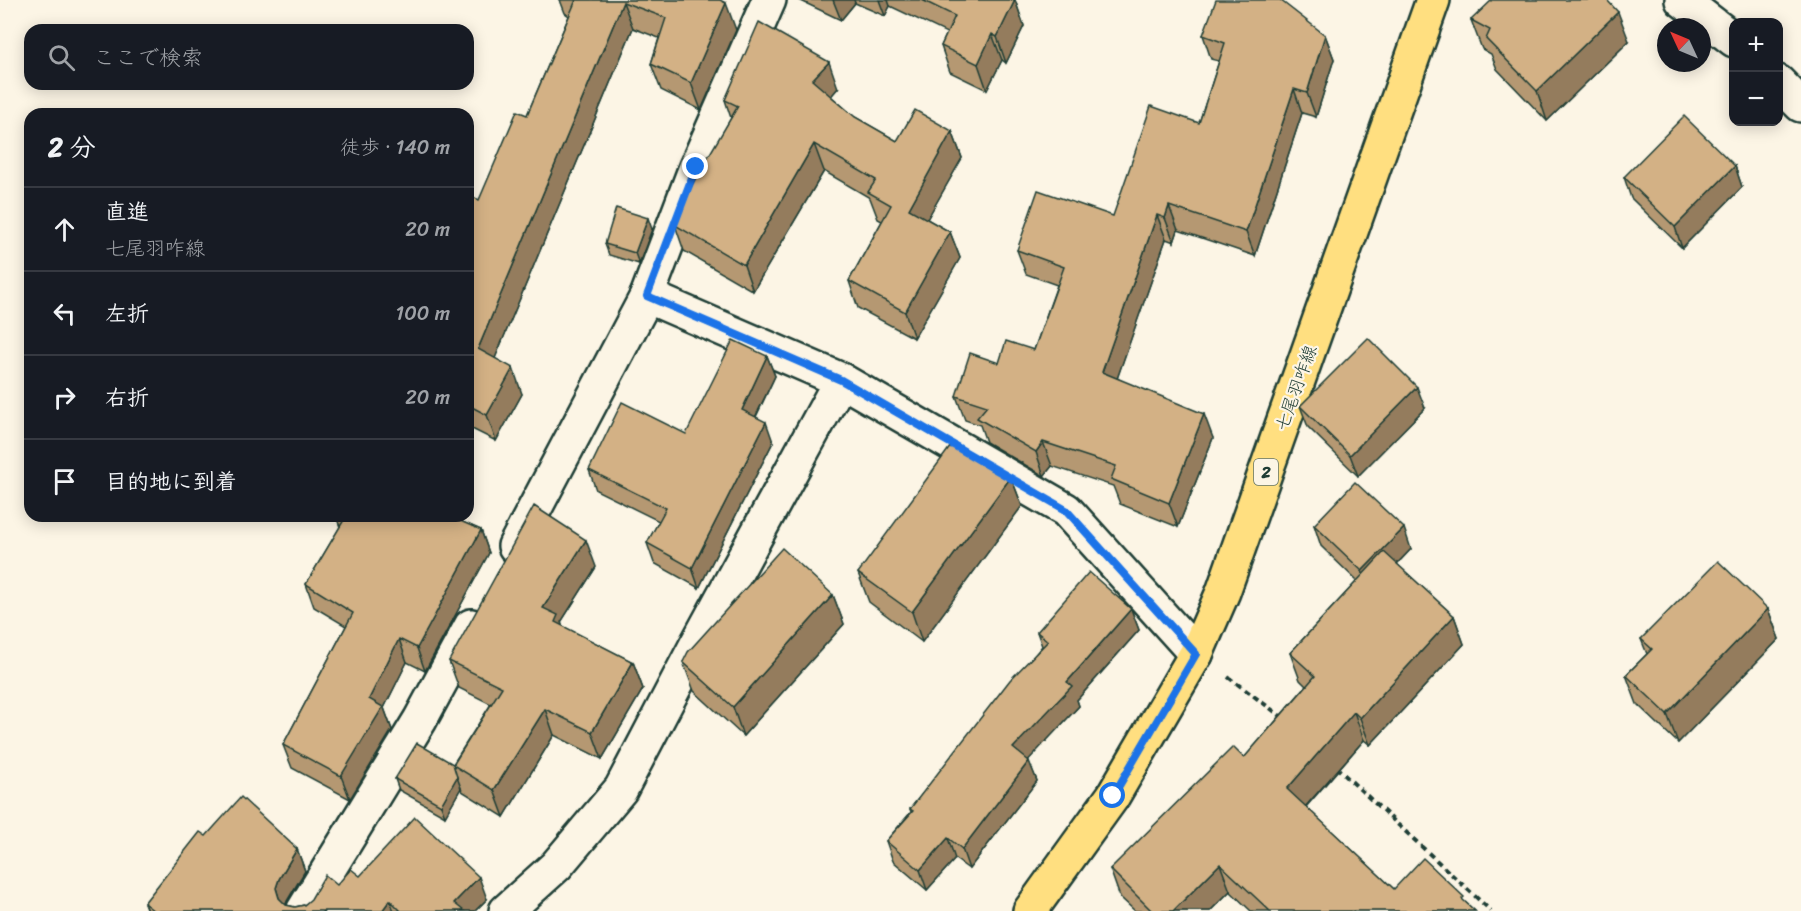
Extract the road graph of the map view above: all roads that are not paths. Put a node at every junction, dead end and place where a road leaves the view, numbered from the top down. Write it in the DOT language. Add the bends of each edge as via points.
graph roads {
  1 [pos="769,0"];
  2 [pos="1433,0"];
  3 [pos="1682,0"];
  4 [pos="1729,36"];
  5 [pos="1783,86"];
  6 [pos="1801,105"];
  7 [pos="647,296"];
  8 [pos="841,380"];
  9 [pos="502,569"];
  10 [pos="485,599"];
  11 [pos="1196,654"];
  12 [pos="303,911"];
  13 [pos="507,911"];
  14 [pos="1030,911"];
  1 -- 7 [label="street" via="696,167"];
  2 -- 11 [label="main road, 七尾羽咋線 / 2" via="1223,592"];
  3 -- 4 [label="street"];
  5 -- 6 [label="street"];
  7 -- 8 [label="street"];
  7 -- 9 [label="street"];
  8 -- 11 [label="street" via="1066,510"];
  8 -- 13 [label="street" via="621,789 556,866"];
  10 -- 12 [label="street" via="420,720"];
  11 -- 14 [label="main road, 七尾羽咋線 / 2" via="1113,796"];
}
